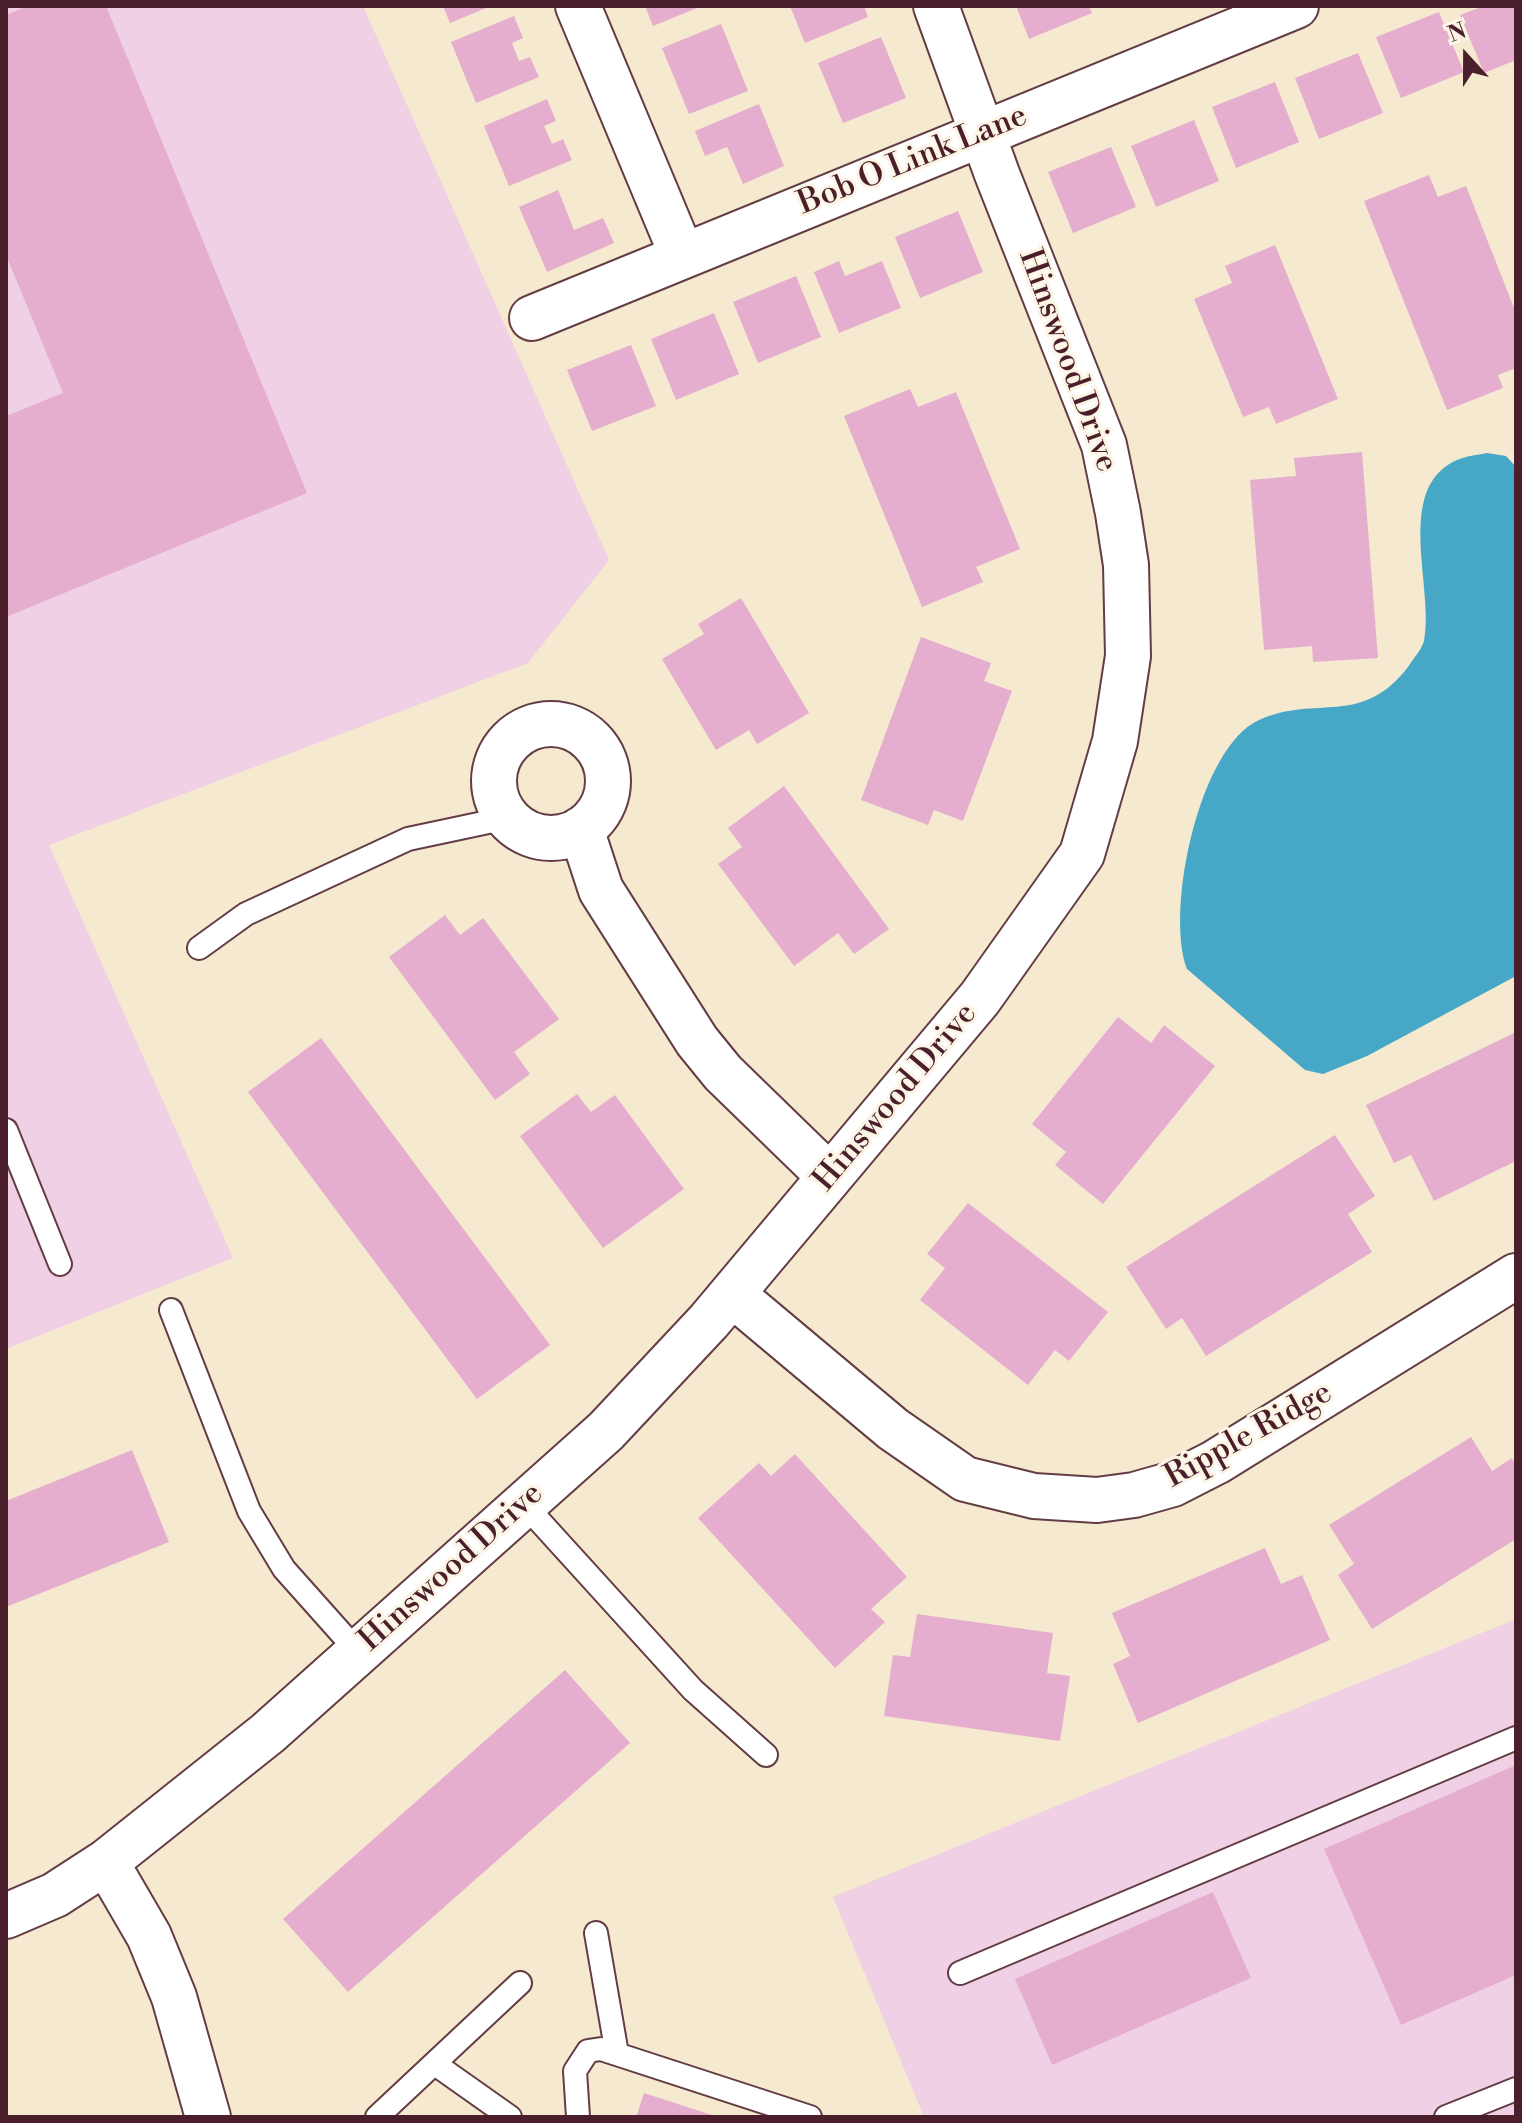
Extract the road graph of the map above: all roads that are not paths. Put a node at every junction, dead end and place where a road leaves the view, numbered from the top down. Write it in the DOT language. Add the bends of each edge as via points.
graph roads {
  1 [pos="578,6"];
  2 [pos="936,6"];
  3 [pos="1296,6"];
  4 [pos="976,113"];
  5 [pos="682,255"];
  6 [pos="532,318"];
  7 [pos="507,818"];
  8 [pos="581,829"];
  9 [pos="199,948"];
  10 [pos="6,1130"];
  11 [pos="830,1177"];
  12 [pos="60,1264"];
  13 [pos="1516,1276"];
  14 [pos="732,1294"];
  15 [pos="171,1310"];
  16 [pos="524,1504"];
  17 [pos="358,1652"];
  18 [pos="1516,1738"];
  19 [pos="766,1755"];
  20 [pos="106,1862"];
  21 [pos="6,1916"];
  22 [pos="596,1933"];
  23 [pos="960,1973"];
  24 [pos="520,1983"];
  25 [pos="617,2054"];
  26 [pos="435,2064"];
  27 [pos="1516,2089"];
  28 [pos="208,2117"];
  29 [pos="377,2117"];
  30 [pos="510,2117"];
  31 [pos="578,2117"];
  32 [pos="810,2117"];
  33 [pos="1446,2117"];
  1 -- 5 [label="street"];
  2 -- 4 [label="street, Hinswood Drive"];
  3 -- 4 [label="street, Bob O Link Lane"];
  4 -- 5 [label="street, Bob O Link Lane"];
  4 -- 11 [label="street, Hinswood Drive" via="1104,445 1126,565 1123,704 1082,854 1005,966"];
  5 -- 6 [label="street, Bob O Link Lane"];
  7 -- 8 [label="street" via="540,837 560,838"];
  7 -- 8 [label="street" via="493,782 506,746 538,725 558,724 591,740 607,771 602,806"];
  7 -- 9 [label="lane" via="408,839 246,914"];
  8 -- 11 [label="street" via="601,890 697,1041"];
  10 -- 12 [label="lane"];
  11 -- 14 [label="street, Hinswood Drive"];
  13 -- 14 [label="street, Ripple Ridge" via="1216,1462 1173,1484 1097,1500 1034,1496 965,1479 893,1429"];
  14 -- 16 [label="street, Hinswood Drive" via="648,1389"];
  15 -- 17 [label="lane" via="249,1511 284,1569"];
  16 -- 17 [label="street, Hinswood Drive"];
  16 -- 19 [label="lane" via="693,1690"];
  17 -- 20 [label="street, Hinswood Drive" via="268,1733"];
  18 -- 23 [label="lane"];
  20 -- 21 [label="street, Hinswood Drive" via="55,1895"];
  20 -- 28 [label="street" via="149,1936 169,1984"];
  22 -- 25 [label="lane"];
  24 -- 26 [label="lane"];
  25 -- 31 [label="lane" via="601,2049 588,2051 581,2059 575,2071"];
  25 -- 32 [label="lane"];
  26 -- 29 [label="lane"];
  26 -- 30 [label="lane"];
  27 -- 33 [label="lane"];
}
